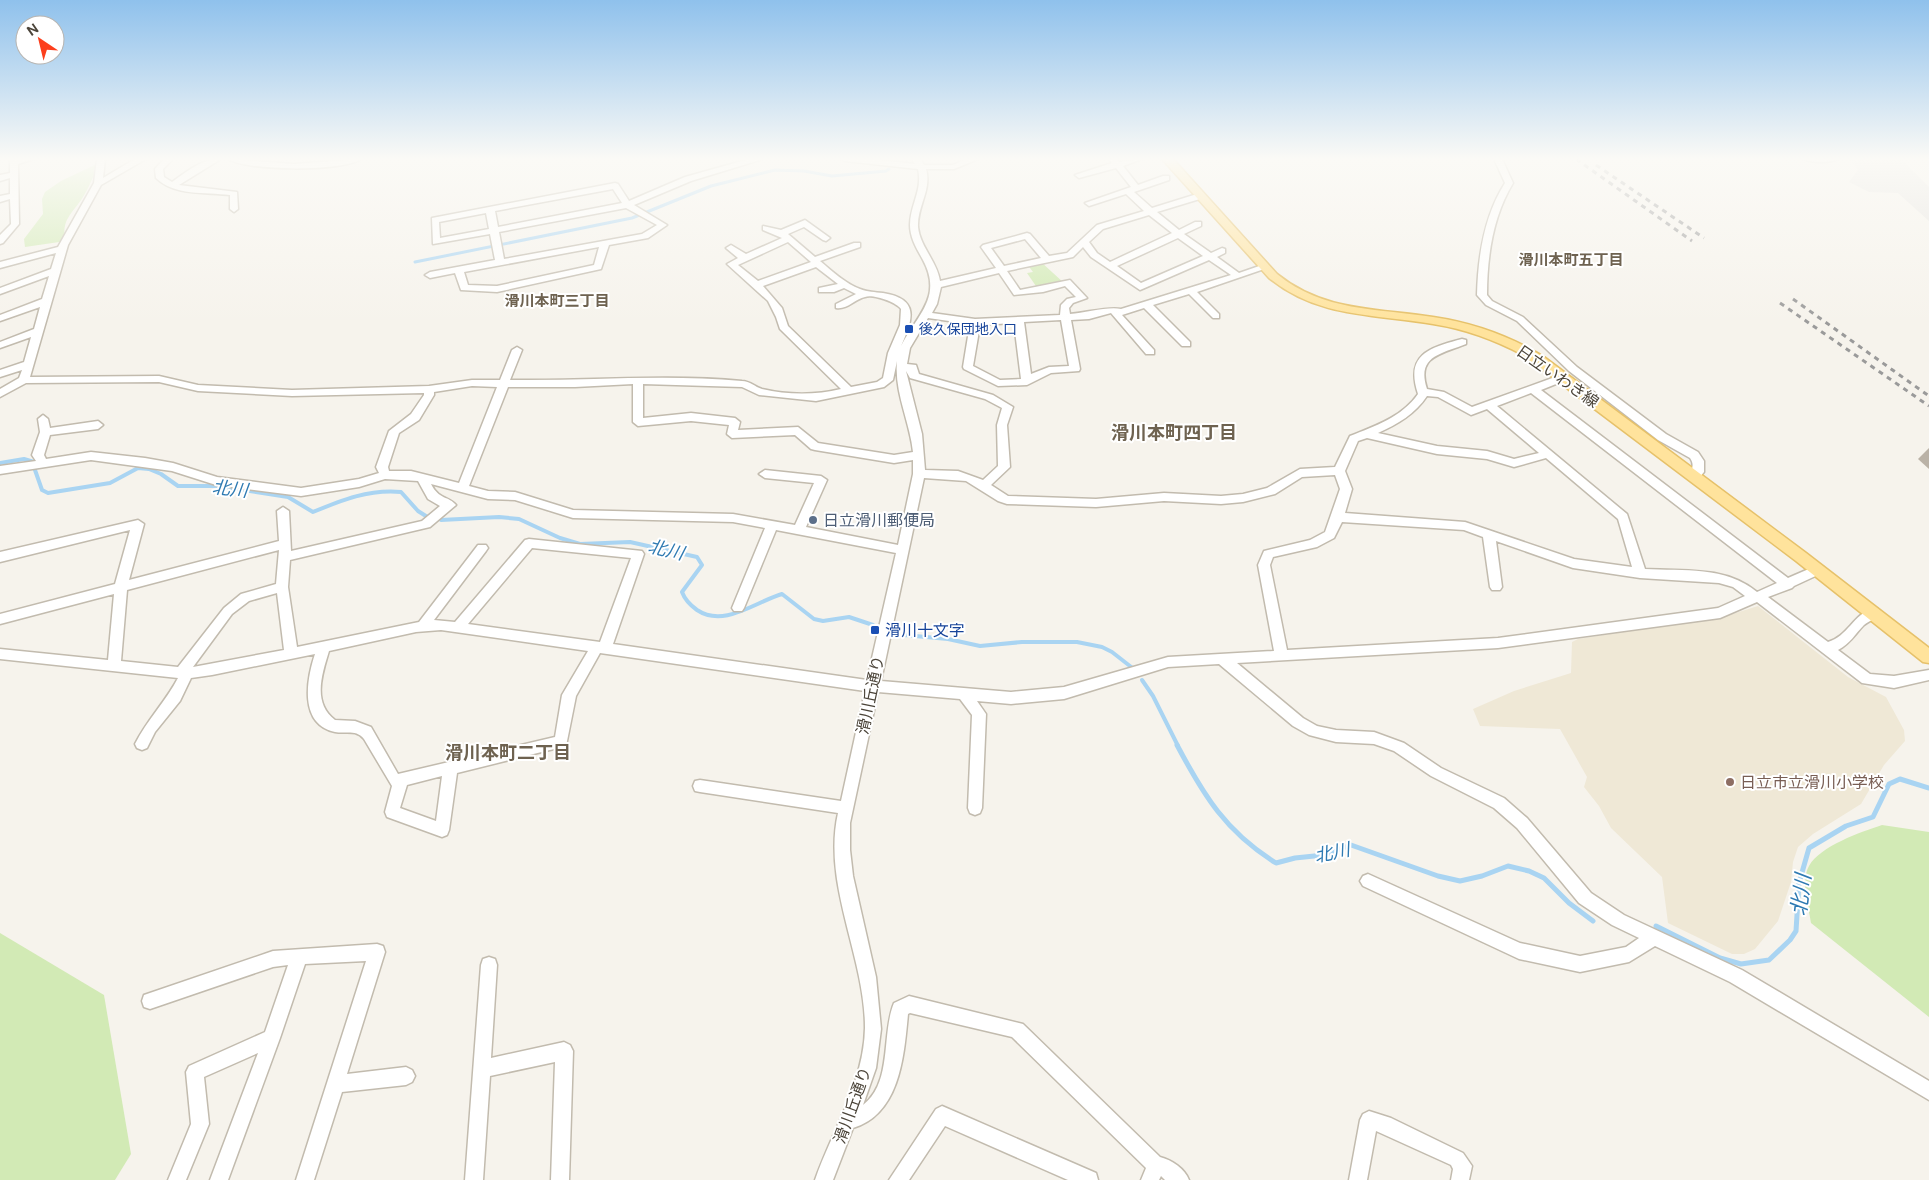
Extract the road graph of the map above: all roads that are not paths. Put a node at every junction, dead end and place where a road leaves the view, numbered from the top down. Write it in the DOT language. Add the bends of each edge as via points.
graph roads {
  1 [pos="15,214"];
  2 [pos="81,214"];
  3 [pos="464,214"];
  4 [pos="491,214"];
  5 [pos="578,214"];
  6 [pos="643,214"];
  7 [pos="916,214"];
  8 [pos="1142,214"];
  9 [pos="1152,214"];
  10 [pos="1217,214"];
  11 [pos="1496,214"];
  12 [pos="1198,224"];
  13 [pos="766,228"];
  14 [pos="493,230"];
  15 [pos="1178,233"];
  16 [pos="786,236"];
  17 [pos="826,238"];
  18 [pos="0,242"];
  19 [pos="1084,242"];
  20 [pos="605,243"];
  21 [pos="857,245"];
  22 [pos="731,248"];
  23 [pos="62,249"];
  24 [pos="1222,251"];
  25 [pos="1211,256"];
  26 [pos="745,258"];
  27 [pos="1047,260"];
  28 [pos="500,262"];
  29 [pos="815,262"];
  30 [pos="0,265"];
  31 [pos="1110,266"];
  32 [pos="1265,267"];
  33 [pos="1000,269"];
  34 [pos="459,270"];
  35 [pos="55,271"];
  36 [pos="430,275"];
  37 [pos="1238,276"];
  38 [pos="846,284"];
  39 [pos="936,284"];
  40 [pos="756,285"];
  41 [pos="822,290"];
  42 [pos="1190,290"];
  43 [pos="0,291"];
  44 [pos="863,293"];
  45 [pos="47,301"];
  46 [pos="1146,304"];
  47 [pos="839,306"];
  48 [pos="1113,310"];
  49 [pos="926,315"];
  50 [pos="1216,316"];
  51 [pos="1065,317"];
  52 [pos="0,318"];
  53 [pos="1019,320"];
  54 [pos="975,322"];
  55 [pos="38,331"];
  56 [pos="1462,342"];
  57 [pos="1186,344"];
  58 [pos="0,345"];
  59 [pos="517,350"];
  60 [pos="1150,352"];
  61 [pos="898,353"];
  62 [pos="29,364"];
  63 [pos="901,368"];
  64 [pos="0,374"];
  65 [pos="1562,378"];
  66 [pos="24,380"];
  67 [pos="638,381"];
  68 [pos="1027,382"];
  69 [pos="504,383"];
  70 [pos="429,389"];
  71 [pos="1533,389"];
  72 [pos="850,392"];
  73 [pos="1422,392"];
  74 [pos="0,394"];
  75 [pos="1488,404"];
  76 [pos="43,419"];
  77 [pos="98,425"];
  78 [pos="45,432"];
  79 [pos="1366,434"];
  80 [pos="1548,454"];
  81 [pos="919,455"];
  82 [pos="44,464"];
  83 [pos="0,470"];
  84 [pos="1339,471"];
  85 [pos="385,474"];
  86 [pos="765,474"];
  87 [pos="919,474"];
  88 [pos="1694,476"];
  89 [pos="422,478"];
  90 [pos="983,486"];
  91 [pos="462,489"];
  92 [pos="283,511"];
  93 [pos="1338,517"];
  94 [pos="772,526"];
  95 [pos="798,531"];
  96 [pos="1488,535"];
  97 [pos="285,544"];
  98 [pos="482,548"];
  99 [pos="903,550"];
  100 [pos="0,556"];
  101 [pos="284,558"];
  102 [pos="1818,570"];
  103 [pos="1640,573"];
  104 [pos="1788,585"];
  105 [pos="121,586"];
  106 [pos="282,587"];
  107 [pos="1496,587"];
  108 [pos="1758,598"];
  109 [pos="738,608"];
  110 [pos="1873,613"];
  111 [pos="0,619"];
  112 [pos="423,626"];
  113 [pos="458,627"];
  114 [pos="324,646"];
  115 [pos="601,648"];
  116 [pos="1824,648"];
  117 [pos="291,653"];
  118 [pos="0,654"];
  119 [pos="1281,655"];
  120 [pos="1929,657"];
  121 [pos="1222,659"];
  122 [pos="114,666"];
  123 [pos="185,672"];
  124 [pos="1929,675"];
  125 [pos="872,686"];
  126 [pos="965,695"];
  127 [pos="142,744"];
  128 [pos="450,768"];
  129 [pos="400,779"];
  130 [pos="700,786"];
  131 [pos="846,808"];
  132 [pos="975,808"];
  133 [pos="1368,881"];
  134 [pos="1655,937"];
  135 [pos="299,956"];
  136 [pos="489,965"];
  137 [pos="150,1001"];
  138 [pos="272,1038"];
  139 [pos="482,1069"];
  140 [pos="406,1076"];
  141 [pos="335,1084"];
  142 [pos="1929,1091"];
  143 [pos="848,1121"];
  144 [pos="1153,1172"];
  145 [pos="177,1180"];
  146 [pos="219,1180"];
  147 [pos="305,1180"];
  148 [pos="474,1180"];
  149 [pos="560,1180"];
  150 [pos="824,1180"];
  151 [pos="898,1180"];
  152 [pos="1089,1180"];
  153 [pos="1180,1180"];
  154 [pos="1358,1180"];
  155 [pos="1460,1180"];
  1 -- 18 [label="street" via="15,224"];
  2 -- 23 [label="street"];
  3 -- 14 [label="street" via="434,220 436,242"];
  4 -- 14 [label="street"];
  5 -- 14 [label="street"];
  6 -- 20 [label="street" via="663,225 645,236"];
  7 -- 39 [label="street" via="914,228 935,274"];
  8 -- 19 [label="street" via="1100,227"];
  9 -- 15 [label="street"];
  10 -- 32 [label="main road, 日立いわき線"];
  11 -- 88 [label="street" via="1485,253 1482,295 1489,303 1520,319 1573,369 1662,437 1694,455 1699,467"];
  12 -- 15 [label="street"];
  13 -- 16 [label="street"];
  14 -- 28 [label="street"];
  15 -- 25 [label="street"];
  15 -- 31 [label="street"];
  16 -- 17 [label="street" via="805,223"];
  16 -- 26 [label="street"];
  16 -- 29 [label="street"];
  19 -- 27 [label="street" via="1070,255"];
  19 -- 31 [label="street" via="1094,255"];
  20 -- 28 [label="street"];
  20 -- 34 [label="street" via="598,267 497,288 464,288"];
  21 -- 29 [label="street"];
  22 -- 26 [label="street"];
  23 -- 30 [label="street"];
  23 -- 35 [label="street"];
  24 -- 25 [label="street"];
  25 -- 31 [label="street" via="1140,287"];
  25 -- 37 [label="street"];
  26 -- 40 [label="street" via="732,264"];
  27 -- 33 [label="street"];
  27 -- 33 [label="street" via="1027,236 986,247"];
  28 -- 34 [label="street"];
  29 -- 38 [label="street"];
  29 -- 40 [label="street"];
  32 -- 37 [label="street"];
  32 -- 65 [label="main road, 日立いわき線" via="1283,285 1331,306 1434,320 1487,334 1522,350"];
  33 -- 39 [label="street"];
  33 -- 51 [label="street" via="1017,293 1067,282 1082,298 1065,304"];
  34 -- 36 [label="street"];
  35 -- 43 [label="street"];
  35 -- 45 [label="street"];
  37 -- 42 [label="street"];
  38 -- 41 [label="street"];
  38 -- 44 [label="street"];
  39 -- 49 [label="street, 滑川丘通り" via="936,293"];
  40 -- 72 [label="street" via="769,295 783,327"];
  42 -- 46 [label="street"];
  42 -- 50 [label="street"];
  44 -- 47 [label="street"];
  44 -- 61 [label="street" via="888,298 905,307 907,313"];
  45 -- 52 [label="street"];
  45 -- 55 [label="street"];
  46 -- 48 [label="street" via="1121,312"];
  46 -- 57 [label="street"];
  48 -- 51 [label="street"];
  48 -- 60 [label="street"];
  49 -- 54 [label="street"];
  49 -- 61 [label="street, 滑川丘通り"];
  51 -- 53 [label="street"];
  51 -- 68 [label="street" via="1074,369 1052,368"];
  53 -- 54 [label="street"];
  53 -- 68 [label="street"];
  54 -- 68 [label="street" via="968,367 998,383"];
  55 -- 58 [label="street"];
  55 -- 62 [label="street"];
  56 -- 73 [label="street" via="1425,357 1418,366 1417,380"];
  59 -- 69 [label="street"];
  61 -- 63 [label="street, 滑川丘通り"];
  61 -- 72 [label="street" via="888,380"];
  62 -- 64 [label="street"];
  62 -- 66 [label="street"];
  63 -- 81 [label="street, 滑川丘通り"];
  63 -- 90 [label="street" via="912,367 914,376 989,397 1008,407 1002,425 1004,467"];
  65 -- 71 [label="street"];
  65 -- 88 [label="main road, 日立いわき線"];
  66 -- 70 [label="street" via="159,379 198,388 292,393"];
  66 -- 74 [label="street"];
  67 -- 69 [label="street"];
  67 -- 72 [label="street" via="744,384 759,392 816,398"];
  67 -- 81 [label="street" via="638,422 691,417 735,422 732,434 798,431 815,446 894,459"];
  69 -- 70 [label="street" via="472,383"];
  69 -- 91 [label="street"];
  70 -- 85 [label="street" via="430,395 415,417 394,431 382,467"];
  71 -- 75 [label="street"];
  71 -- 104 [label="street"];
  73 -- 75 [label="street" via="1440,394 1471,412"];
  73 -- 79 [label="street" via="1417,406 1386,426"];
  75 -- 80 [label="street"];
  76 -- 78 [label="street"];
  77 -- 78 [label="street"];
  78 -- 82 [label="street" via="38,455"];
  79 -- 80 [label="street" via="1437,450 1487,455 1514,463"];
  79 -- 84 [label="street" via="1354,439"];
  80 -- 103 [label="street" via="1622,516"];
  81 -- 87 [label="street, 滑川丘通り"];
  82 -- 83 [label="street"];
  82 -- 85 [label="street" via="91,456 173,467 216,481 301,492 360,483"];
  84 -- 90 [label="street" via="1300,473 1271,491 1221,500 1164,497 1096,504 1007,500"];
  84 -- 93 [label="street" via="1346,489"];
  85 -- 89 [label="street" via="411,474"];
  86 -- 95 [label="street" via="821,480"];
  87 -- 90 [label="street" via="968,477"];
  87 -- 99 [label="street, 滑川丘通り"];
  88 -- 102 [label="main road, 日立いわき線"];
  89 -- 91 [label="street"];
  89 -- 101 [label="street" via="438,502 450,505 426,524"];
  91 -- 94 [label="street" via="488,495 515,496 573,514 733,518"];
  92 -- 97 [label="street"];
  93 -- 96 [label="street" via="1465,526"];
  93 -- 119 [label="street" via="1330,536 1313,544 1268,554 1264,565"];
  94 -- 95 [label="street"];
  94 -- 109 [label="street"];
  95 -- 99 [label="street"];
  96 -- 103 [label="street" via="1573,563"];
  96 -- 107 [label="street"];
  97 -- 101 [label="street"];
  97 -- 105 [label="street"];
  98 -- 112 [label="street"];
  99 -- 125 [label="street, 滑川丘通り"];
  100 -- 105 [label="street" via="138,524"];
  101 -- 106 [label="street"];
  102 -- 104 [label="street"];
  102 -- 110 [label="main road, 日立いわき線"];
  103 -- 108 [label="street" via="1730,581"];
  104 -- 108 [label="street"];
  105 -- 111 [label="street"];
  105 -- 122 [label="street"];
  106 -- 117 [label="street"];
  106 -- 123 [label="street" via="246,597 228,611"];
  108 -- 116 [label="street"];
  108 -- 119 [label="street" via="1720,613 1498,643"];
  110 -- 116 [label="street" via="1867,615 1846,639 1831,648"];
  110 -- 120 [label="main road, 日立いわき線"];
  112 -- 113 [label="street"];
  112 -- 114 [label="street"];
  113 -- 115 [label="street"];
  113 -- 115 [label="street" via="529,543 638,554"];
  114 -- 117 [label="street"];
  114 -- 129 [label="street" via="312,694 316,707 327,723 355,726 367,732 395,781"];
  115 -- 125 [label="street"];
  115 -- 128 [label="street" via="569,695 561,742"];
  116 -- 124 [label="street" via="1867,679 1894,682"];
  117 -- 123 [label="street" via="212,670"];
  118 -- 122 [label="street"];
  119 -- 121 [label="street"];
  121 -- 126 [label="street" via="1168,662 1064,693 1011,698"];
  121 -- 134 [label="street" via="1298,722 1314,731 1374,738 1399,747 1436,772 1499,803 1522,823 1585,898 1618,920"];
  122 -- 123 [label="street"];
  123 -- 127 [label="street" via="175,697 150,728"];
  125 -- 126 [label="street"];
  125 -- 131 [label="street, 滑川丘通り"];
  126 -- 132 [label="street" via="978,714"];
  128 -- 129 [label="street"];
  128 -- 129 [label="street" via="442,830 392,812"];
  130 -- 131 [label="street"];
  131 -- 143 [label="street, 滑川丘通り" via="842,832 845,886 872,997 873,1030 862,1085"];
  133 -- 134 [label="street" via="1519,951 1580,964 1629,954"];
  134 -- 142 [label="street" via="1736,976"];
  135 -- 137 [label="street" via="272,958"];
  135 -- 138 [label="street"];
  135 -- 141 [label="street" via="377,952"];
  136 -- 139 [label="street"];
  138 -- 145 [label="street" via="195,1072 200,1124"];
  138 -- 146 [label="street"];
  139 -- 148 [label="street"];
  139 -- 149 [label="street" via="564,1051"];
  140 -- 141 [label="street"];
  141 -- 147 [label="street"];
  143 -- 144 [label="street" via="863,1116 876,1105 894,1058 900,1010 909,1004 1017,1030"];
  143 -- 150 [label="street, 滑川丘通り"];
  144 -- 153 [label="street" via="1162,1166"];
  151 -- 152 [label="street" via="942,1115"];
  154 -- 155 [label="street" via="1369,1120 1385,1124 1457,1160 1463,1166"];
}
